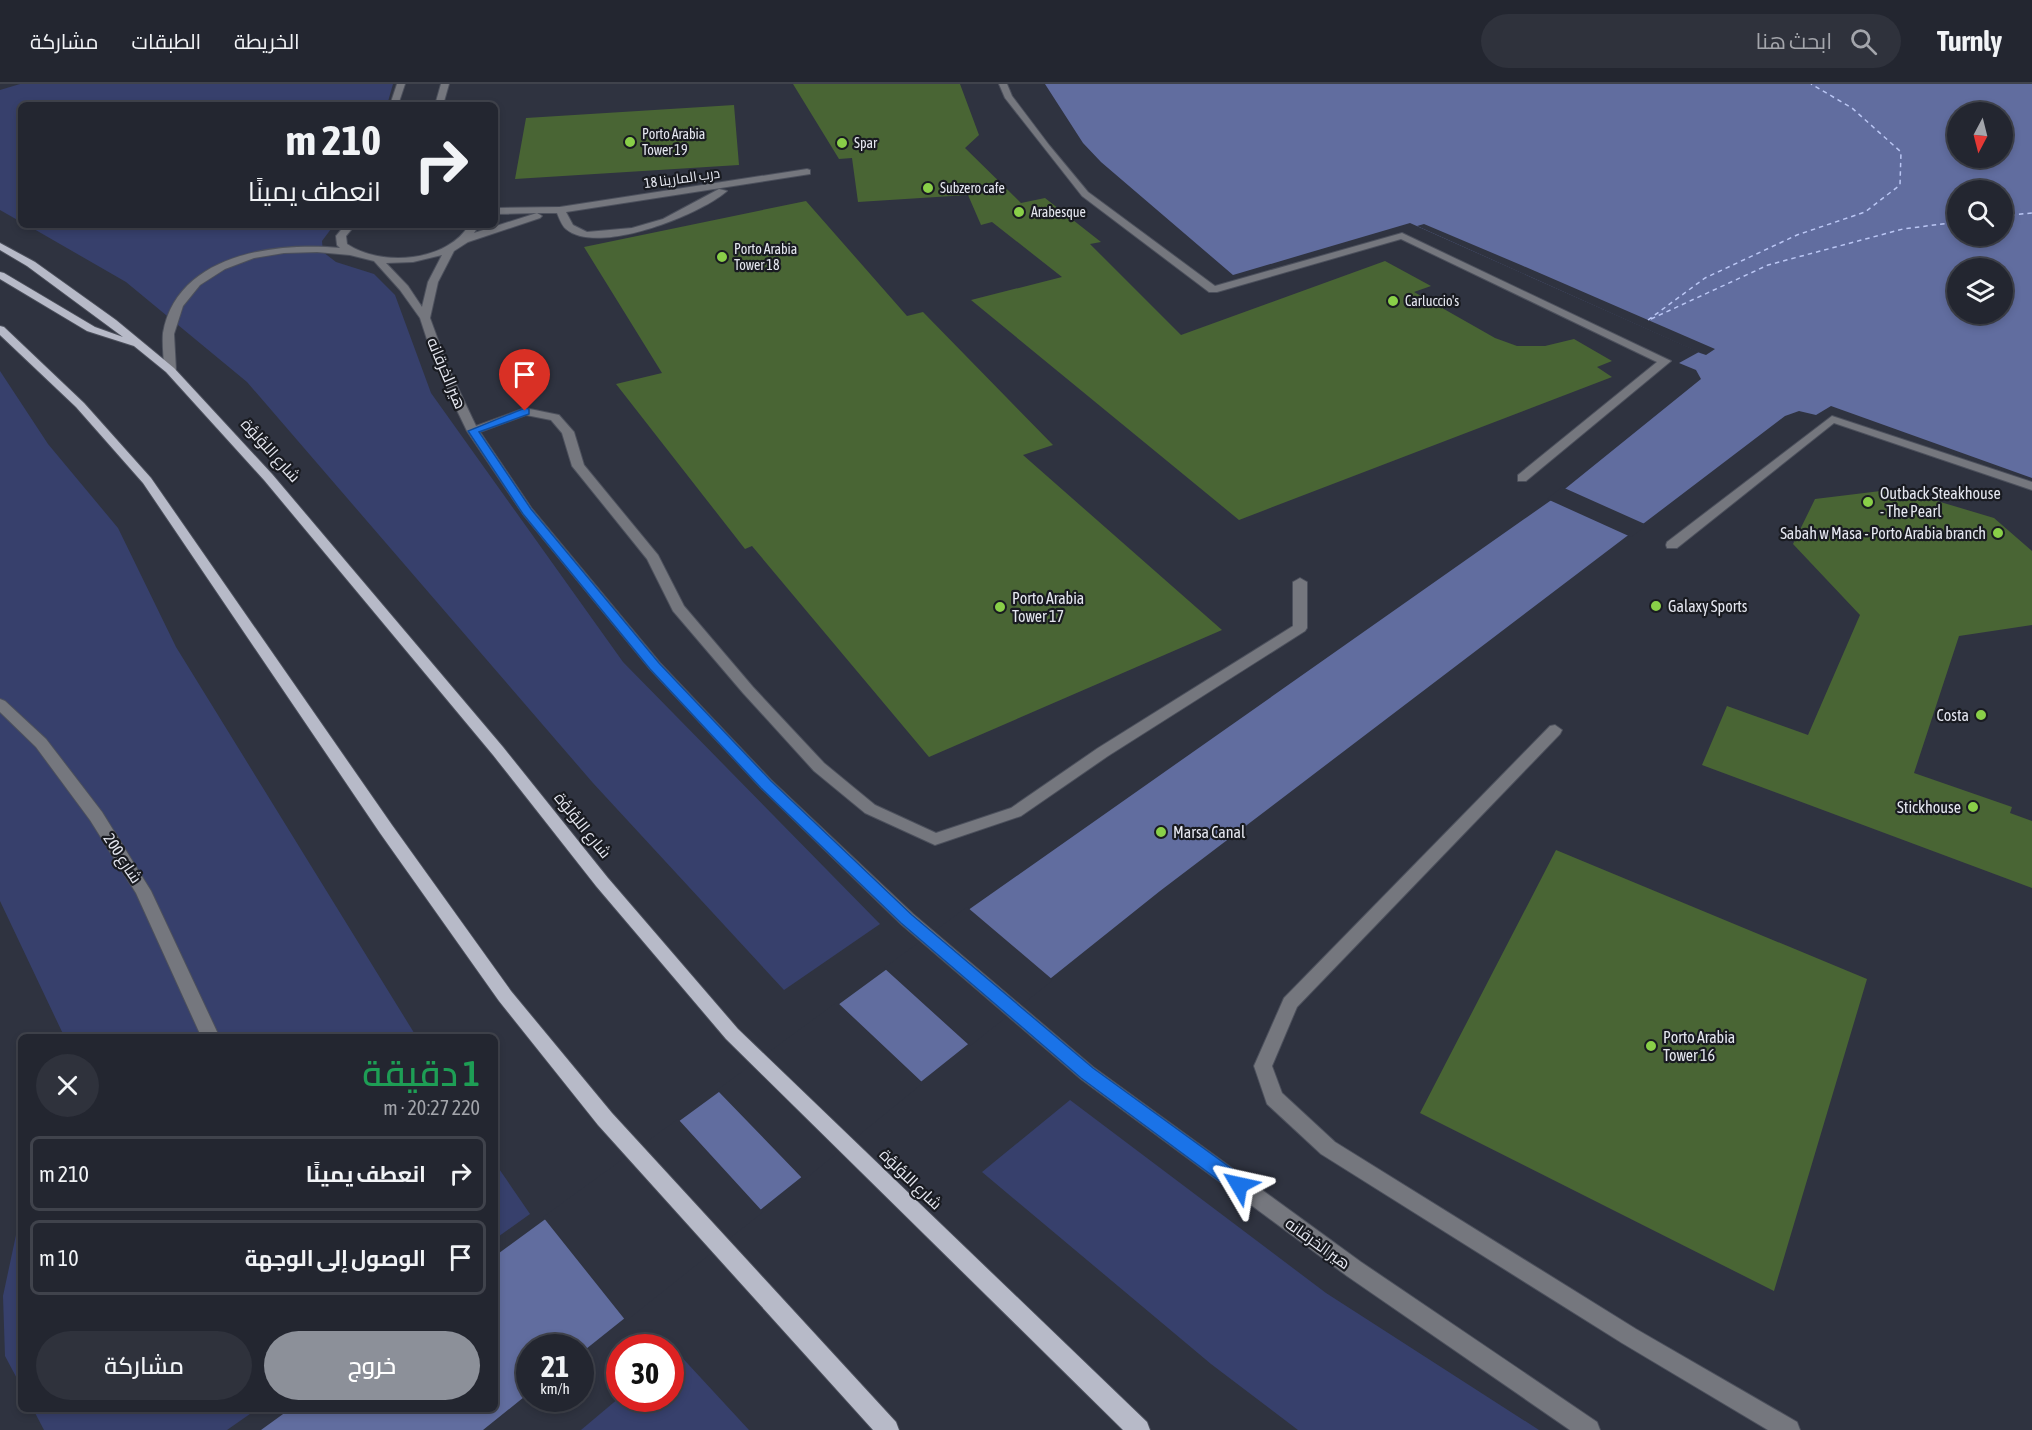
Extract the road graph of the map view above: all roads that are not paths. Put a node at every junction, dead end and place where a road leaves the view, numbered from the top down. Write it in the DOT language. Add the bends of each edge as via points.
graph roads {
  1 [pos="401,84"];
  2 [pos="445,84"];
  3 [pos="1003,84"];
  4 [pos="395,102"];
  5 [pos="440,102"];
  6 [pos="807,172"];
  7 [pos="731,185"];
  8 [pos="560,210"];
  9 [pos="498,211"];
  10 [pos="348,228"];
  11 [pos="472,228"];
  12 [pos="466,239"];
  13 [pos="0,246"];
  14 [pos="451,248"];
  15 [pos="349,252"];
  16 [pos="379,261"];
  17 [pos="0,275"];
  18 [pos="425,318"];
  19 [pos="0,329"];
  20 [pos="139,346"];
  21 [pos="170,370"];
  22 [pos="473,431"];
  23 [pos="1522,478"];
  24 [pos="2032,486"];
  25 [pos="1672,545"];
  26 [pos="1300,582"];
  27 [pos="0,704"];
  28 [pos="1555,730"];
  29 [pos="209,1034"];
  30 [pos="888,1430"];
  31 [pos="1139,1430"];
  32 [pos="1589,1430"];
  33 [pos="1789,1430"];
  1 -- 4 [label="street"];
  2 -- 5 [label="street"];
  3 -- 23 [label="street" via="1046,147 1086,194 1213,290 1402,236 1665,362"];
  6 -- 7 [label="street, درب المارينا 18"];
  7 -- 8 [label="street, درب المارينا 18"];
  7 -- 8 [label="street" via="666,221 633,231 586,235 569,227"];
  8 -- 9 [label="street, درب المارينا 18"];
  8 -- 12 [label="street, درب المارينا 18"];
  10 -- 15 [label="street" via="341,236 342,245"];
  11 -- 12 [label="street"];
  12 -- 14 [label="street, درب المارينا 18"];
  13 -- 20 [label="main road, شارع اللؤلؤة" via="112,322"];
  14 -- 16 [label="street, درب المارينا 18" via="417,258"];
  14 -- 18 [label="street, هير الخرقانه" via="433,282"];
  15 -- 16 [label="street"];
  15 -- 21 [label="street" via="315,248 276,250 237,260 202,276 190,287 172,320 167,354"];
  16 -- 18 [label="street, هير الخرقانه"];
  17 -- 20 [label="main road" via="91,328"];
  18 -- 22 [label="street, هير الخرقانه" via="442,367"];
  19 -- 30 [label="main road" via="80,405 147,481 498,986 605,1119"];
  20 -- 21 [label="main road, شارع اللؤلؤة"];
  21 -- 31 [label="main road, شارع اللؤلؤة" via="268,477 732,1034"];
  22 -- 26 [label="street" via="525,411 555,417 568,432 578,466 653,558 678,608 748,690 819,767 870,808 935,839 1016,812 1112,746 1300,628"];
  22 -- 32 [label="street, هير الخرقانه" via="527,512 655,666 766,784 907,919 1087,1073 1354,1269"];
  24 -- 25 [label="street" via="1832,419"];
  27 -- 29 [label="street, شارع 200" via="41,743 96,816 143,891"];
  28 -- 33 [label="street" via="1290,1003 1263,1066 1274,1098 1328,1148 1629,1336"];
}
